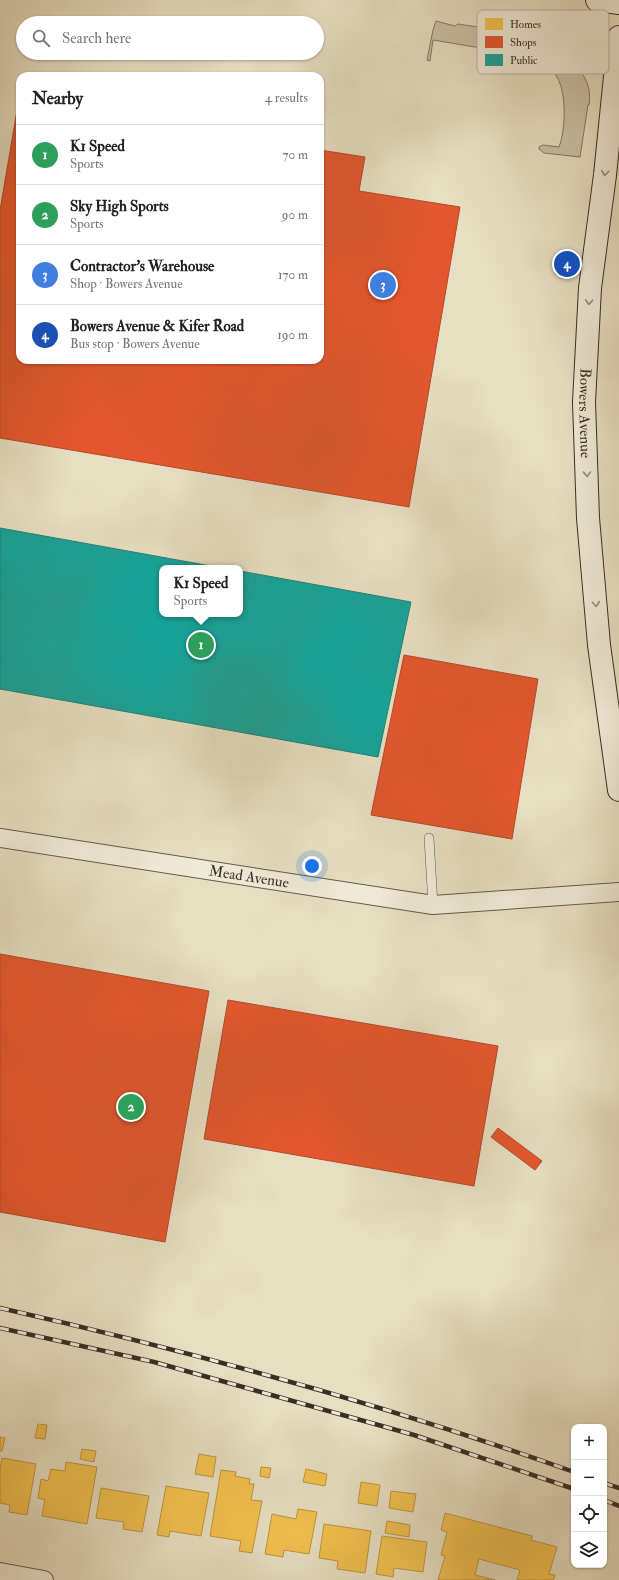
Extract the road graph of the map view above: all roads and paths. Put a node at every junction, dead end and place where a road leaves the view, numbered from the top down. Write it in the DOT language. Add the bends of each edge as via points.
graph roads {
  1 [pos="597,0"];
  2 [pos="619,3"];
  3 [pos="619,37"];
  4 [pos="619,790"];
  5 [pos="0,838"];
  6 [pos="429,838"];
  7 [pos="619,892"];
  8 [pos="433,905"];
  9 [pos="0,1572"];
  10 [pos="44,1580"];
  1 -- 2 [label="main road"];
  3 -- 4 [label="main road, Bowers Avenue, one-way" via="590,288 584,402 588,518 599,645"];
  5 -- 8 [label="street, Mead Avenue"];
  6 -- 8 [label="lane"];
  7 -- 8 [label="street, Mead Avenue"];
  9 -- 10 [label="street"];
}
